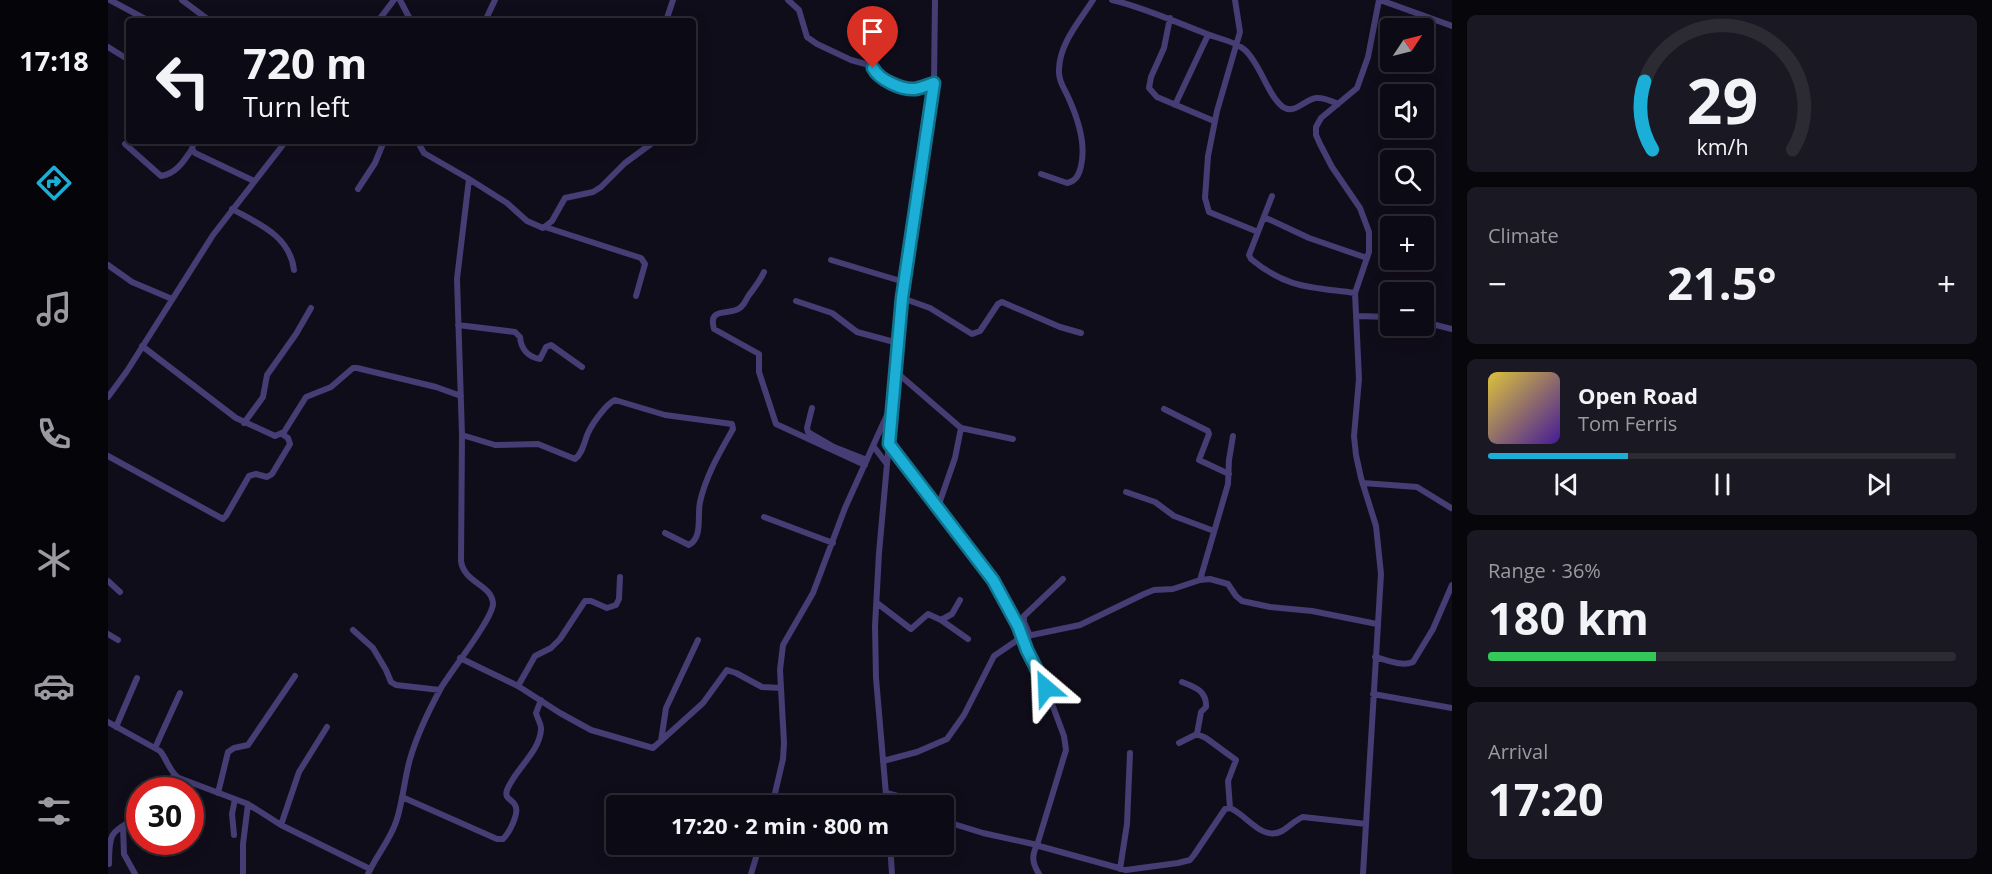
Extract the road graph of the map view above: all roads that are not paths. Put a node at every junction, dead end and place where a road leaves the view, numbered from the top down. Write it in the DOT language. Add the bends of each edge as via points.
graph roads {
  1 [pos="110,0"];
  2 [pos="182,0"];
  3 [pos="394,0"];
  4 [pos="400,0"];
  5 [pos="495,0"];
  6 [pos="673,0"];
  7 [pos="788,0"];
  8 [pos="935,0"];
  9 [pos="1093,0"];
  10 [pos="1112,0"];
  11 [pos="1235,0"];
  12 [pos="1380,0"];
  13 [pos="143,18"];
  14 [pos="206,18"];
  15 [pos="380,18"];
  16 [pos="409,18"];
  17 [pos="486,18"];
  18 [pos="667,18"];
  19 [pos="1170,18"];
  20 [pos="1452,26"];
  21 [pos="1208,35"];
  22 [pos="1237,45"];
  23 [pos="108,48"];
  24 [pos="126,58"];
  25 [pos="934,83"];
  26 [pos="1338,104"];
  27 [pos="1174,105"];
  28 [pos="1215,121"];
  29 [pos="125,144"];
  30 [pos="193,144"];
  31 [pos="284,144"];
  32 [pos="383,144"];
  33 [pos="420,144"];
  34 [pos="651,144"];
  35 [pos="192,149"];
  36 [pos="1041,174"];
  37 [pos="469,179"];
  38 [pos="254,181"];
  39 [pos="358,189"];
  40 [pos="1272,196"];
  41 [pos="232,209"];
  42 [pos="1264,217"];
  43 [pos="545,227"];
  44 [pos="1258,232"];
  45 [pos="1367,258"];
  46 [pos="831,260"];
  47 [pos="108,265"];
  48 [pos="294,270"];
  49 [pos="764,272"];
  50 [pos="904,282"];
  51 [pos="1355,293"];
  52 [pos="636,296"];
  53 [pos="902,298"];
  54 [pos="172,299"];
  55 [pos="796,301"];
  56 [pos="311,308"];
  57 [pos="1357,316"];
  58 [pos="1380,317"];
  59 [pos="1434,324"];
  60 [pos="458,325"];
  61 [pos="1452,329"];
  62 [pos="1081,333"];
  63 [pos="898,343"];
  64 [pos="142,346"];
  65 [pos="582,367"];
  66 [pos="895,371"];
  67 [pos="461,396"];
  68 [pos="108,397"];
  69 [pos="894,398"];
  70 [pos="812,408"];
  71 [pos="1164,410"];
  72 [pos="244,423"];
  73 [pos="961,428"];
  74 [pos="282,434"];
  75 [pos="462,435"];
  76 [pos="1233,436"];
  77 [pos="1013,439"];
  78 [pos="889,444"];
  79 [pos="874,447"];
  80 [pos="108,456"];
  81 [pos="866,463"];
  82 [pos="887,463"];
  83 [pos="1229,474"];
  84 [pos="1363,483"];
  85 [pos="1126,492"];
  86 [pos="938,507"];
  87 [pos="1450,508"];
  88 [pos="764,517"];
  89 [pos="1214,531"];
  90 [pos="665,533"];
  91 [pos="833,543"];
  92 [pos="620,577"];
  93 [pos="1063,579"];
  94 [pos="1200,580"];
  95 [pos="108,581"];
  96 [pos="1452,585"];
  97 [pos="120,592"];
  98 [pos="960,600"];
  99 [pos="877,603"];
  100 [pos="941,621"];
  101 [pos="1377,624"];
  102 [pos="353,630"];
  103 [pos="108,634"];
  104 [pos="1029,636"];
  105 [pos="968,639"];
  106 [pos="118,640"];
  107 [pos="698,640"];
  108 [pos="1375,657"];
  109 [pos="460,658"];
  110 [pos="295,676"];
  111 [pos="137,678"];
  112 [pos="1182,682"];
  113 [pos="518,686"];
  114 [pos="781,688"];
  115 [pos="441,690"];
  116 [pos="180,693"];
  117 [pos="1373,694"];
  118 [pos="541,700"];
  119 [pos="1452,708"];
  120 [pos="108,722"];
  121 [pos="116,727"];
  122 [pos="327,727"];
  123 [pos="1197,734"];
  124 [pos="661,742"];
  125 [pos="1179,743"];
  126 [pos="154,748"];
  127 [pos="1130,753"];
  128 [pos="882,761"];
  129 [pos="174,775"];
  130 [pos="218,793"];
  131 [pos="886,793"];
  132 [pos="775,795"];
  133 [pos="894,795"];
  134 [pos="402,797"];
  135 [pos="235,799"];
  136 [pos="248,804"];
  137 [pos="1230,808"];
  138 [pos="126,824"];
  139 [pos="954,824"];
  140 [pos="1366,824"];
  141 [pos="281,825"];
  142 [pos="123,826"];
  143 [pos="234,835"];
  144 [pos="757,855"];
  145 [pos="891,855"];
  146 [pos="109,864"];
  147 [pos="1123,870"];
  148 [pos="369,872"];
  149 [pos="135,874"];
  150 [pos="243,874"];
  151 [pos="751,874"];
  152 [pos="892,874"];
  153 [pos="1039,874"];
  154 [pos="1133,874"];
  155 [pos="1363,874"];
  1 -- 13 [label="street"];
  2 -- 14 [label="street"];
  3 -- 15 [label="street"];
  4 -- 16 [label="street"];
  5 -- 17 [label="street"];
  6 -- 18 [label="street"];
  7 -- 25 [label="street" via="799,10 807,37 817,44 869,65 878,76 905,88"];
  8 -- 25 [label="street"];
  9 -- 36 [label="street" via="1062,48 1059,66 1059,80 1083,142 1079,172 1067,183"];
  10 -- 19 [label="street"];
  11 -- 22 [label="street" via="1240,32"];
  12 -- 20 [label="street"];
  12 -- 26 [label="street" via="1361,80 1353,93"];
  19 -- 21 [label="street"];
  19 -- 27 [label="street" via="1164,48 1148,85 1151,93"];
  21 -- 22 [label="street"];
  21 -- 27 [label="street"];
  22 -- 26 [label="street" via="1251,57 1272,93 1286,108 1296,108 1317,98"];
  22 -- 28 [label="street"];
  23 -- 24 [label="street"];
  25 -- 50 [label="street"];
  26 -- 45 [label="street" via="1318,121 1316,135 1365,218 1370,241"];
  27 -- 28 [label="street"];
  28 -- 44 [label="street" via="1208,156 1207,209"];
  29 -- 35 [label="street" via="161,176 180,166"];
  30 -- 35 [label="street"];
  31 -- 38 [label="street"];
  32 -- 39 [label="street"];
  33 -- 37 [label="street" via="424,153"];
  34 -- 43 [label="street" via="601,187 565,198"];
  35 -- 38 [label="street"];
  37 -- 43 [label="street" via="527,221"];
  37 -- 60 [label="street" via="457,279"];
  38 -- 41 [label="street"];
  40 -- 42 [label="street"];
  41 -- 48 [label="street" via="279,237 291,254"];
  41 -- 54 [label="street"];
  42 -- 44 [label="street"];
  42 -- 45 [label="street"];
  43 -- 52 [label="street" via="641,258 645,264"];
  44 -- 51 [label="street" via="1250,257 1278,278 1294,285"];
  45 -- 51 [label="street"];
  46 -- 50 [label="street"];
  47 -- 54 [label="street" via="132,282"];
  49 -- 81 [label="street" via="739,310 716,315 714,329 759,354 759,372 776,424"];
  50 -- 53 [label="street"];
  51 -- 57 [label="street"];
  53 -- 62 [label="street" via="930,308 972,334 980,331 1002,302"];
  53 -- 63 [label="street"];
  54 -- 64 [label="street"];
  55 -- 63 [label="street" via="832,313 857,332"];
  56 -- 72 [label="street" via="264,379 263,397"];
  57 -- 58 [label="street"];
  57 -- 84 [label="street" via="1359,379 1354,436"];
  59 -- 61 [label="street"];
  60 -- 65 [label="street" via="514,332 520,337 523,350 536,359 550,345"];
  60 -- 67 [label="street"];
  63 -- 66 [label="street"];
  64 -- 68 [label="street"];
  64 -- 72 [label="street"];
  66 -- 69 [label="street"];
  66 -- 73 [label="street"];
  67 -- 74 [label="street" via="357,368 331,387 306,397"];
  67 -- 75 [label="street"];
  69 -- 78 [label="street"];
  69 -- 79 [label="street"];
  70 -- 81 [label="street" via="808,432"];
  71 -- 83 [label="street" via="1208,431 1199,460"];
  72 -- 74 [label="street" via="271,435"];
  73 -- 77 [label="street"];
  73 -- 86 [label="street"];
  74 -- 80 [label="street" via="290,444 272,474 249,476 223,519"];
  75 -- 90 [label="street" via="495,445 538,444 575,459 580,456 595,421 615,400 665,415 732,424 703,492 694,543 689,546"];
  75 -- 109 [label="street" via="462,566 467,576 487,591 493,605 489,618"];
  76 -- 83 [label="street"];
  78 -- 82 [label="street"];
  78 -- 86 [label="street"];
  79 -- 81 [label="street"];
  79 -- 82 [label="street"];
  81 -- 91 [label="street"];
  82 -- 99 [label="street"];
  83 -- 89 [label="street"];
  84 -- 87 [label="street" via="1417,487"];
  84 -- 101 [label="street" via="1380,550"];
  85 -- 89 [label="street"];
  86 -- 153 [label="street" via="993,580 1018,626 1064,736 1066,750 1032,855"];
  88 -- 91 [label="street"];
  89 -- 94 [label="street"];
  91 -- 114 [label="street" via="813,593 783,645"];
  92 -- 113 [label="street" via="616,605 607,608 585,601 560,639 535,656"];
  93 -- 104 [label="street" via="1024,616"];
  94 -- 101 [label="street" via="1224,582 1238,599 1259,605 1312,610"];
  94 -- 104 [label="street" via="1181,588 1144,594 1080,625"];
  95 -- 97 [label="street"];
  96 -- 108 [label="street" via="1413,662 1401,664"];
  98 -- 100 [label="street" via="952,614"];
  99 -- 100 [label="street" via="911,629 928,614"];
  99 -- 128 [label="street" via="876,678"];
  100 -- 105 [label="street"];
  101 -- 108 [label="street"];
  102 -- 115 [label="street" via="373,648 391,682"];
  103 -- 106 [label="street"];
  104 -- 128 [label="street, bridge" via="994,656 947,739 918,752"];
  107 -- 124 [label="street" via="666,708"];
  108 -- 117 [label="street"];
  109 -- 113 [label="street"];
  109 -- 115 [label="street"];
  110 -- 130 [label="street" via="248,745 228,752"];
  111 -- 121 [label="street"];
  112 -- 123 [label="street" via="1196,687 1205,696 1206,707 1201,711"];
  113 -- 118 [label="street"];
  114 -- 124 [label="street" via="762,687 727,670 704,703"];
  114 -- 132 [label="street" via="784,743"];
  115 -- 134 [label="street" via="415,744"];
  116 -- 126 [label="street"];
  117 -- 119 [label="street"];
  117 -- 140 [label="street"];
  118 -- 124 [label="street" via="602,734 649,748"];
  118 -- 134 [label="street" via="536,713 542,729 507,792 516,812 503,839"];
  120 -- 121 [label="street"];
  121 -- 126 [label="street"];
  122 -- 141 [label="street" via="299,772"];
  123 -- 125 [label="street"];
  123 -- 137 [label="street" via="1236,760 1228,781"];
  126 -- 129 [label="street" via="166,757"];
  127 -- 147 [label="street"];
  128 -- 131 [label="street"];
  129 -- 130 [label="street"];
  130 -- 135 [label="street"];
  131 -- 133 [label="street"];
  134 -- 148 [label="street" via="396,823"];
  135 -- 136 [label="street"];
  135 -- 143 [label="street"];
  136 -- 141 [label="street"];
  136 -- 150 [label="street"];
  137 -- 140 [label="street" via="1258,829 1276,833 1302,817"];
  137 -- 147 [label="street" via="1225,809 1190,860"];
  138 -- 142 [label="street"];
  139 -- 147 [label="street"];
  140 -- 155 [label="street"];
  141 -- 148 [label="street"];
  142 -- 146 [label="street" via="111,835"];
  142 -- 149 [label="street" via="124,854"];
  144 -- 151 [label="street"];
  145 -- 152 [label="street"];
  147 -- 154 [label="street"];
}
